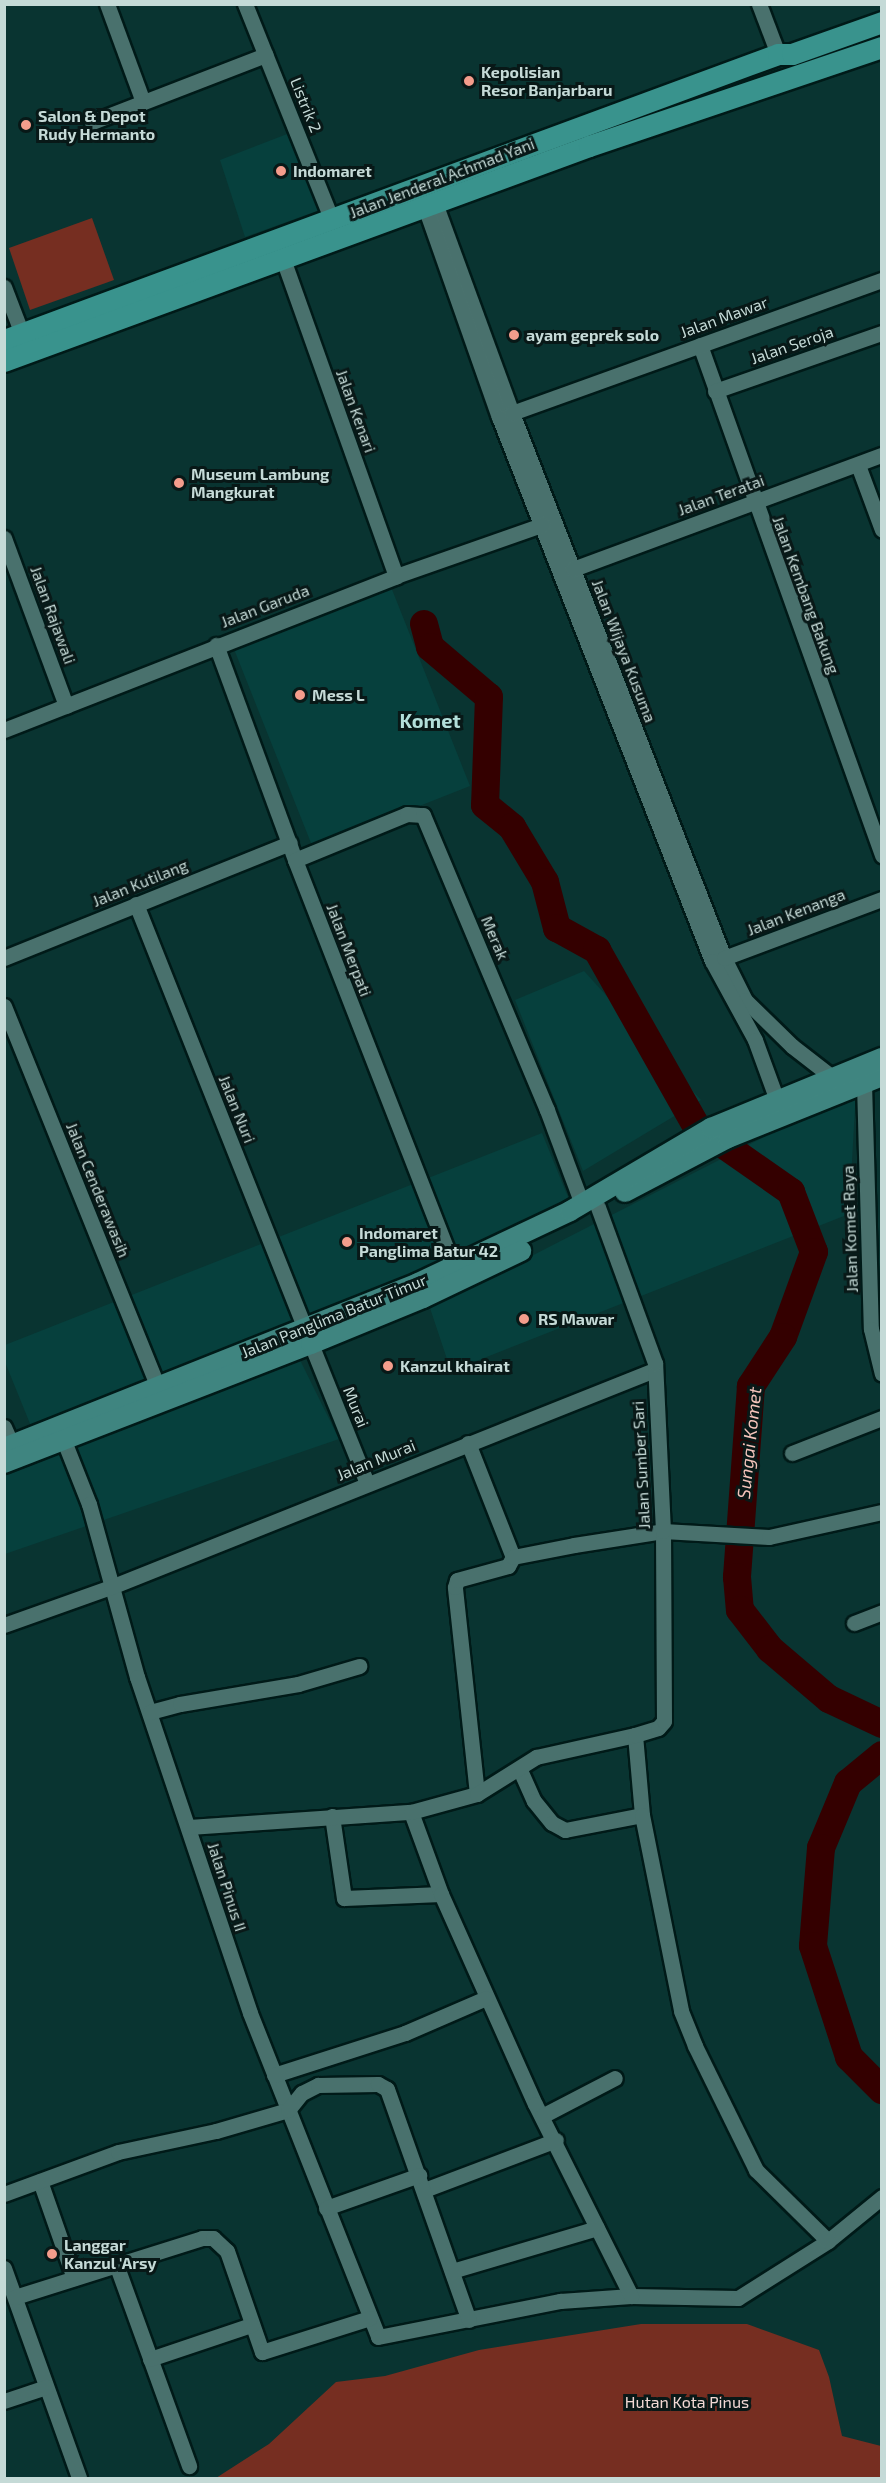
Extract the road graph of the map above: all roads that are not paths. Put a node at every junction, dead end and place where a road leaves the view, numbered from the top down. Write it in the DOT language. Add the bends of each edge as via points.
graph roads {
  1 [pos="107,4"];
  2 [pos="245,4"];
  3 [pos="759,4"];
  4 [pos="882,22"];
  5 [pos="882,47"];
  6 [pos="785,54"];
  7 [pos="266,55"];
  8 [pos="801,75"];
  9 [pos="143,102"];
  10 [pos="92,122"];
  11 [pos="583,125"];
  12 [pos="590,146"];
  13 [pos="430,205"];
  14 [pos="332,220"];
  15 [pos="283,259"];
  16 [pos="882,280"];
  17 [pos="4,287"];
  18 [pos="172,290"];
  19 [pos="467,310"];
  20 [pos="77,325"];
  21 [pos="882,333"];
  22 [pos="13,337"];
  23 [pos="699,345"];
  24 [pos="4,360"];
  25 [pos="715,391"];
  26 [pos="512,412"];
  27 [pos="882,455"];
  28 [pos="858,465"];
  29 [pos="753,503"];
  30 [pos="542,525"];
  31 [pos="882,530"];
  32 [pos="4,538"];
  33 [pos="573,569"];
  34 [pos="396,576"];
  35 [pos="216,645"];
  36 [pos="66,706"];
  37 [pos="4,730"];
  38 [pos="638,752"];
  39 [pos="290,843"];
  40 [pos="882,855"];
  41 [pos="295,860"];
  42 [pos="882,899"];
  43 [pos="136,904"];
  44 [pos="4,958"];
  45 [pos="724,958"];
  46 [pos="4,1006"];
  47 [pos="882,1058"];
  48 [pos="832,1077"];
  49 [pos="873,1080"];
  50 [pos="777,1100"];
  51 [pos="590,1206"];
  52 [pos="454,1267"];
  53 [pos="876,1299"];
  54 [pos="308,1336"];
  55 [pos="654,1370"];
  56 [pos="882,1374"];
  57 [pos="208,1376"];
  58 [pos="158,1387"];
  59 [pos="882,1418"];
  60 [pos="64,1441"];
  61 [pos="468,1443"];
  62 [pos="6,1446"];
  63 [pos="792,1453"];
  64 [pos="367,1483"];
  65 [pos="882,1512"];
  66 [pos="663,1532"];
  67 [pos="513,1557"];
  68 [pos="111,1587"];
  69 [pos="882,1612"];
  70 [pos="854,1623"];
  71 [pos="4,1624"];
  72 [pos="359,1666"];
  73 [pos="150,1713"];
  74 [pos="635,1735"];
  75 [pos="520,1770"];
  76 [pos="477,1794"];
  77 [pos="411,1812"];
  78 [pos="642,1815"];
  79 [pos="332,1816"];
  80 [pos="189,1827"];
  81 [pos="441,1894"];
  82 [pos="486,1998"];
  83 [pos="274,2075"];
  84 [pos="615,2078"];
  85 [pos="288,2110"];
  86 [pos="542,2116"];
  87 [pos="556,2140"];
  88 [pos="419,2175"];
  89 [pos="40,2181"];
  90 [pos="424,2190"];
  91 [pos="4,2194"];
  92 [pos="882,2198"];
  93 [pos="326,2208"];
  94 [pos="597,2228"];
  95 [pos="828,2241"];
  96 [pos="116,2264"];
  97 [pos="4,2268"];
  98 [pos="452,2271"];
  99 [pos="74,2278"];
  100 [pos="10,2289"];
  101 [pos="631,2296"];
  102 [pos="370,2318"];
  103 [pos="469,2320"];
  104 [pos="251,2325"];
  105 [pos="150,2359"];
  106 [pos="46,2387"];
  107 [pos="4,2401"];
  108 [pos="189,2466"];
  109 [pos="79,2478"];
  1 -- 9 [label="street"];
  2 -- 7 [label="street, Listrik 2"];
  3 -- 6 [label="street"];
  4 -- 6 [label="highway, Jalan Jenderal Achmad Yani"];
  5 -- 8 [label="highway, Jalan Jenderal Achmad Yani"];
  6 -- 8 [label="highway"];
  6 -- 11 [label="highway, Jalan Jenderal Achmad Yani"];
  7 -- 9 [label="street"];
  7 -- 14 [label="street, Listrik 2"];
  8 -- 12 [label="highway, Jalan Jenderal Achmad Yani"];
  9 -- 10 [label="street"];
  11 -- 12 [label="highway"];
  11 -- 14 [label="highway, Jalan Jenderal Achmad Yani"];
  12 -- 13 [label="highway, Jalan Jenderal Achmad Yani"];
  13 -- 15 [label="highway, Jalan Jenderal Achmad Yani"];
  13 -- 19 [label="street, Jalan Wijaya Kusuma"];
  14 -- 18 [label="highway, Jalan Jenderal Achmad Yani"];
  15 -- 18 [label="highway, Jalan Jenderal Achmad Yani"];
  15 -- 34 [label="street, Jalan Kenari"];
  16 -- 23 [label="street, Jalan Mawar"];
  17 -- 22 [label="street"];
  18 -- 20 [label="highway, Jalan Jenderal Achmad Yani"];
  19 -- 26 [label="street, Jalan Wijaya Kusuma"];
  19 -- 30 [label="street, Jalan Wijaya Kusuma"];
  20 -- 22 [label="highway, Jalan Jenderal Achmad Yani"];
  20 -- 24 [label="highway, Jalan Jenderal Achmad Yani"];
  21 -- 25 [label="street, Jalan Seroja"];
  23 -- 25 [label="street, Jalan Kembang Bakung"];
  23 -- 26 [label="street, Jalan Mawar"];
  25 -- 29 [label="street, Jalan Kembang Bakung"];
  26 -- 33 [label="street, Jalan Wijaya Kusuma"];
  27 -- 28 [label="street, Jalan Teratai"];
  28 -- 29 [label="street, Jalan Teratai"];
  28 -- 31 [label="street"];
  29 -- 33 [label="street, Jalan Teratai"];
  29 -- 40 [label="street, Jalan Kembang Bakung"];
  30 -- 34 [label="street, Jalan Garuda"];
  30 -- 38 [label="street, Jalan Wijaya Kusuma"];
  32 -- 36 [label="street, Jalan Rajawali"];
  33 -- 38 [label="street, Jalan Wijaya Kusuma"];
  34 -- 35 [label="street, Jalan Garuda"];
  35 -- 36 [label="street, Jalan Garuda"];
  35 -- 39 [label="street, Jalan Merpati"];
  36 -- 37 [label="street, Jalan Garuda"];
  38 -- 45 [label="street, Jalan Wijaya Kusuma"];
  38 -- 50 [label="street, Jalan Wijaya Kusuma" via="712,961 755,1040"];
  39 -- 41 [label="street, Jalan Merpati"];
  39 -- 43 [label="street, Jalan Kutilang"];
  41 -- 51 [label="street, Merak" via="406,814 423,815"];
  41 -- 52 [label="street, Jalan Merpati"];
  42 -- 45 [label="street, Jalan Kenanga"];
  43 -- 44 [label="street, Jalan Kutilang"];
  43 -- 54 [label="street, Jalan Nuri"];
  45 -- 48 [label="street, Jalan Wijaya Kusuma" via="745,1000 792,1047"];
  46 -- 58 [label="street, Jalan Cenderawasih"];
  47 -- 48 [label="main road, Jalan Panglima Batur Timur"];
  48 -- 50 [label="main road, Jalan Panglima Batur Timur"];
  49 -- 51 [label="main road, Jalan Panglima Batur Timur" via="728,1138"];
  49 -- 53 [label="street, Jalan Komet Raya"];
  50 -- 51 [label="main road, Jalan Panglima Batur Timur" via="711,1128"];
  51 -- 52 [label="main road, Jalan Panglima Batur Timur"];
  51 -- 54 [label="main road, Jalan Panglima Batur Timur" via="495,1264"];
  51 -- 55 [label="street, Jalan Sumber Sari" via="654,1354"];
  52 -- 54 [label="main road, Jalan Panglima Batur Timur"];
  53 -- 56 [label="street, Jalan Komet Raya" via="870,1329"];
  54 -- 57 [label="main road, Jalan Panglima Batur Timur"];
  54 -- 64 [label="street, Murai"];
  55 -- 61 [label="street, Jalan Murai"];
  55 -- 66 [label="street, Jalan Sumber Sari"];
  57 -- 58 [label="main road, Jalan Panglima Batur Timur"];
  57 -- 60 [label="main road, Jalan Panglima Batur Timur"];
  58 -- 62 [label="main road, Jalan Panglima Batur Timur"];
  59 -- 63 [label="street"];
  60 -- 62 [label="main road, Jalan Panglima Batur Timur"];
  60 -- 68 [label="street, Jalan Pinus II" via="89,1504"];
  61 -- 64 [label="street, Jalan Murai"];
  61 -- 67 [label="street"];
  64 -- 68 [label="street, Jalan Murai"];
  65 -- 66 [label="street" via="769,1537"];
  66 -- 67 [label="street"];
  66 -- 74 [label="street, Jalan Sumber Sari" via="661,1667 665,1717 658,1728"];
  67 -- 76 [label="street" via="508,1566 457,1580 455,1585"];
  68 -- 71 [label="street, Jalan Murai"];
  68 -- 73 [label="street, Jalan Pinus II"];
  69 -- 70 [label="street"];
  72 -- 73 [label="street" via="298,1684 180,1704"];
  73 -- 80 [label="street, Jalan Pinus II"];
  74 -- 75 [label="street" via="536,1757"];
  74 -- 78 [label="street"];
  75 -- 76 [label="street"];
  75 -- 78 [label="street" via="534,1801 552,1823 565,1830"];
  76 -- 77 [label="street"];
  77 -- 79 [label="street"];
  77 -- 81 [label="street"];
  78 -- 95 [label="street" via="681,2011 695,2046 756,2170"];
  79 -- 80 [label="street"];
  79 -- 81 [label="street" via="344,1898"];
  80 -- 83 [label="street, Jalan Pinus II"];
  81 -- 82 [label="street"];
  82 -- 83 [label="street" via="405,2033"];
  82 -- 86 [label="street"];
  83 -- 85 [label="street, Jalan Pinus II"];
  84 -- 86 [label="street"];
  85 -- 88 [label="street" via="302,2093 318,2085 384,2086"];
  85 -- 89 [label="street" via="216,2131 118,2152"];
  85 -- 93 [label="street, Jalan Pinus II"];
  86 -- 87 [label="street"];
  87 -- 90 [label="street"];
  87 -- 94 [label="street"];
  88 -- 90 [label="street"];
  88 -- 93 [label="street"];
  89 -- 91 [label="street"];
  89 -- 99 [label="street"];
  90 -- 98 [label="street"];
  92 -- 95 [label="street"];
  93 -- 102 [label="street, Jalan Pinus II"];
  94 -- 98 [label="street"];
  94 -- 101 [label="street"];
  95 -- 101 [label="street" via="738,2298"];
  96 -- 99 [label="street"];
  96 -- 104 [label="street" via="213,2238 227,2251"];
  96 -- 105 [label="street"];
  97 -- 100 [label="street"];
  98 -- 103 [label="street"];
  99 -- 100 [label="street"];
  100 -- 106 [label="street"];
  101 -- 103 [label="street" via="560,2301"];
  102 -- 103 [label="street, Jalan Pinus II" via="377,2336"];
  102 -- 104 [label="street" via="262,2352"];
  104 -- 105 [label="street"];
  105 -- 108 [label="street"];
  106 -- 107 [label="street"];
  106 -- 109 [label="street"];
}
